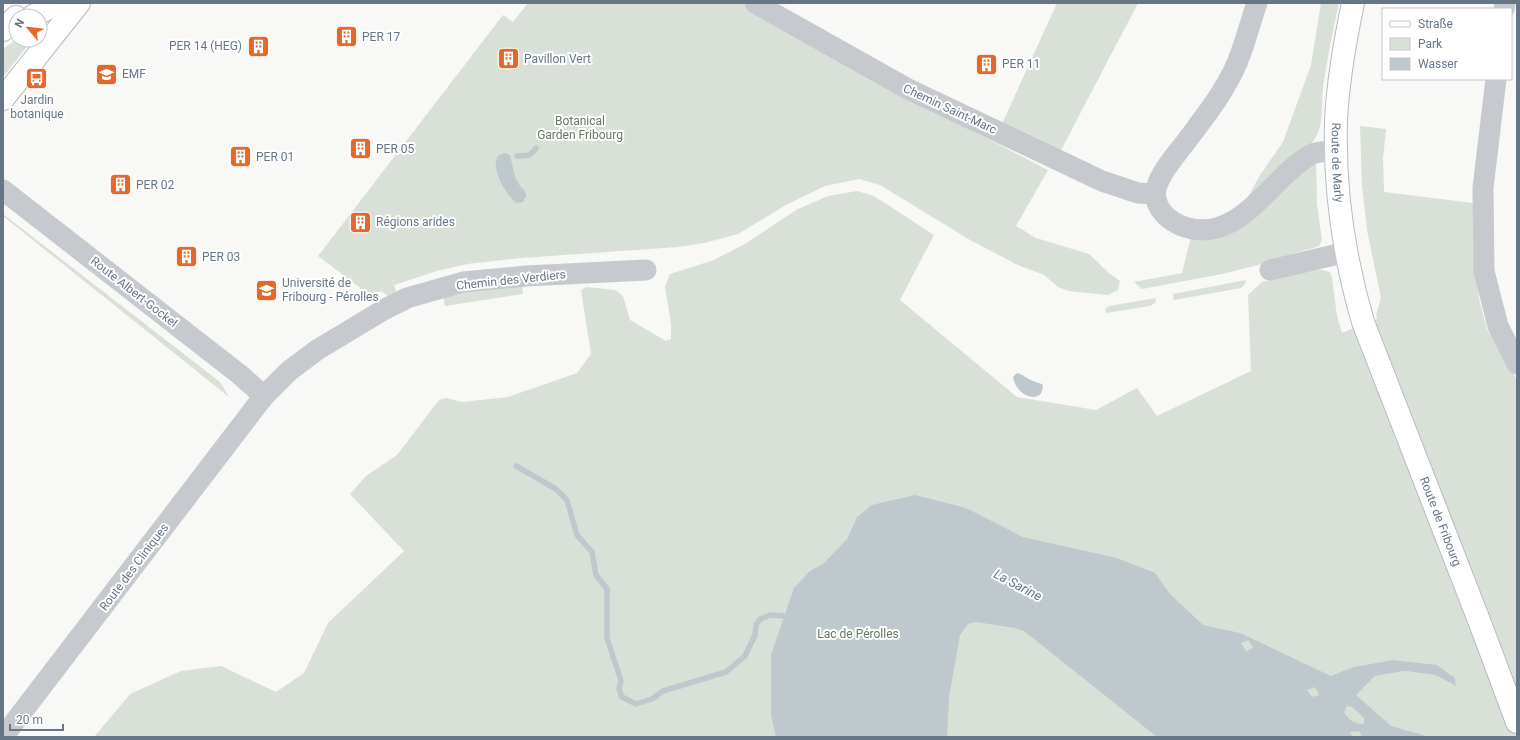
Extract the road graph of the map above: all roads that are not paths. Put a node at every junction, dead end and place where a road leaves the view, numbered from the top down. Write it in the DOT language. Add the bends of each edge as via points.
graph roads {
  1 [pos="59,3"];
  2 [pos="79,3"];
  3 [pos="755,3"];
  4 [pos="1257,3"];
  5 [pos="1353,3"];
  6 [pos="48,8"];
  7 [pos="1496,80"];
  8 [pos="3,99"];
  9 [pos="1336,151"];
  10 [pos="3,190"];
  11 [pos="1155,194"];
  12 [pos="1347,252"];
  13 [pos="646,270"];
  14 [pos="1270,270"];
  15 [pos="1363,322"];
  16 [pos="1517,364"];
  17 [pos="264,396"];
  18 [pos="1517,722"];
  19 [pos="3,737"];
  1 -- 6 [label="main road"];
  2 -- 8 [label="main road"];
  3 -- 11 [label="street, Chemin Saint-Marc" via="908,89 1102,181 1138,193"];
  4 -- 11 [label="street" via="1237,63 1226,86 1162,174"];
  5 -- 9 [label="main road, Route de Marly" via="1336,119"];
  7 -- 16 [label="street" via="1483,188 1484,271 1498,326"];
  9 -- 11 [label="street" via="1310,155 1248,211 1218,228 1194,228 1175,223 1158,205"];
  9 -- 12 [label="main road, Route de Marly" via="1341,216"];
  10 -- 17 [label="street, Route Albert-Gockel"];
  12 -- 14 [label="street"];
  12 -- 15 [label="main road, Route de Marly" via="1354,292"];
  13 -- 17 [label="street, Chemin des Verdiers" via="463,282 407,298 317,350 289,371"];
  15 -- 18 [label="main road, Route de Fribourg"];
  17 -- 19 [label="street, Route des Cliniques"];
}
